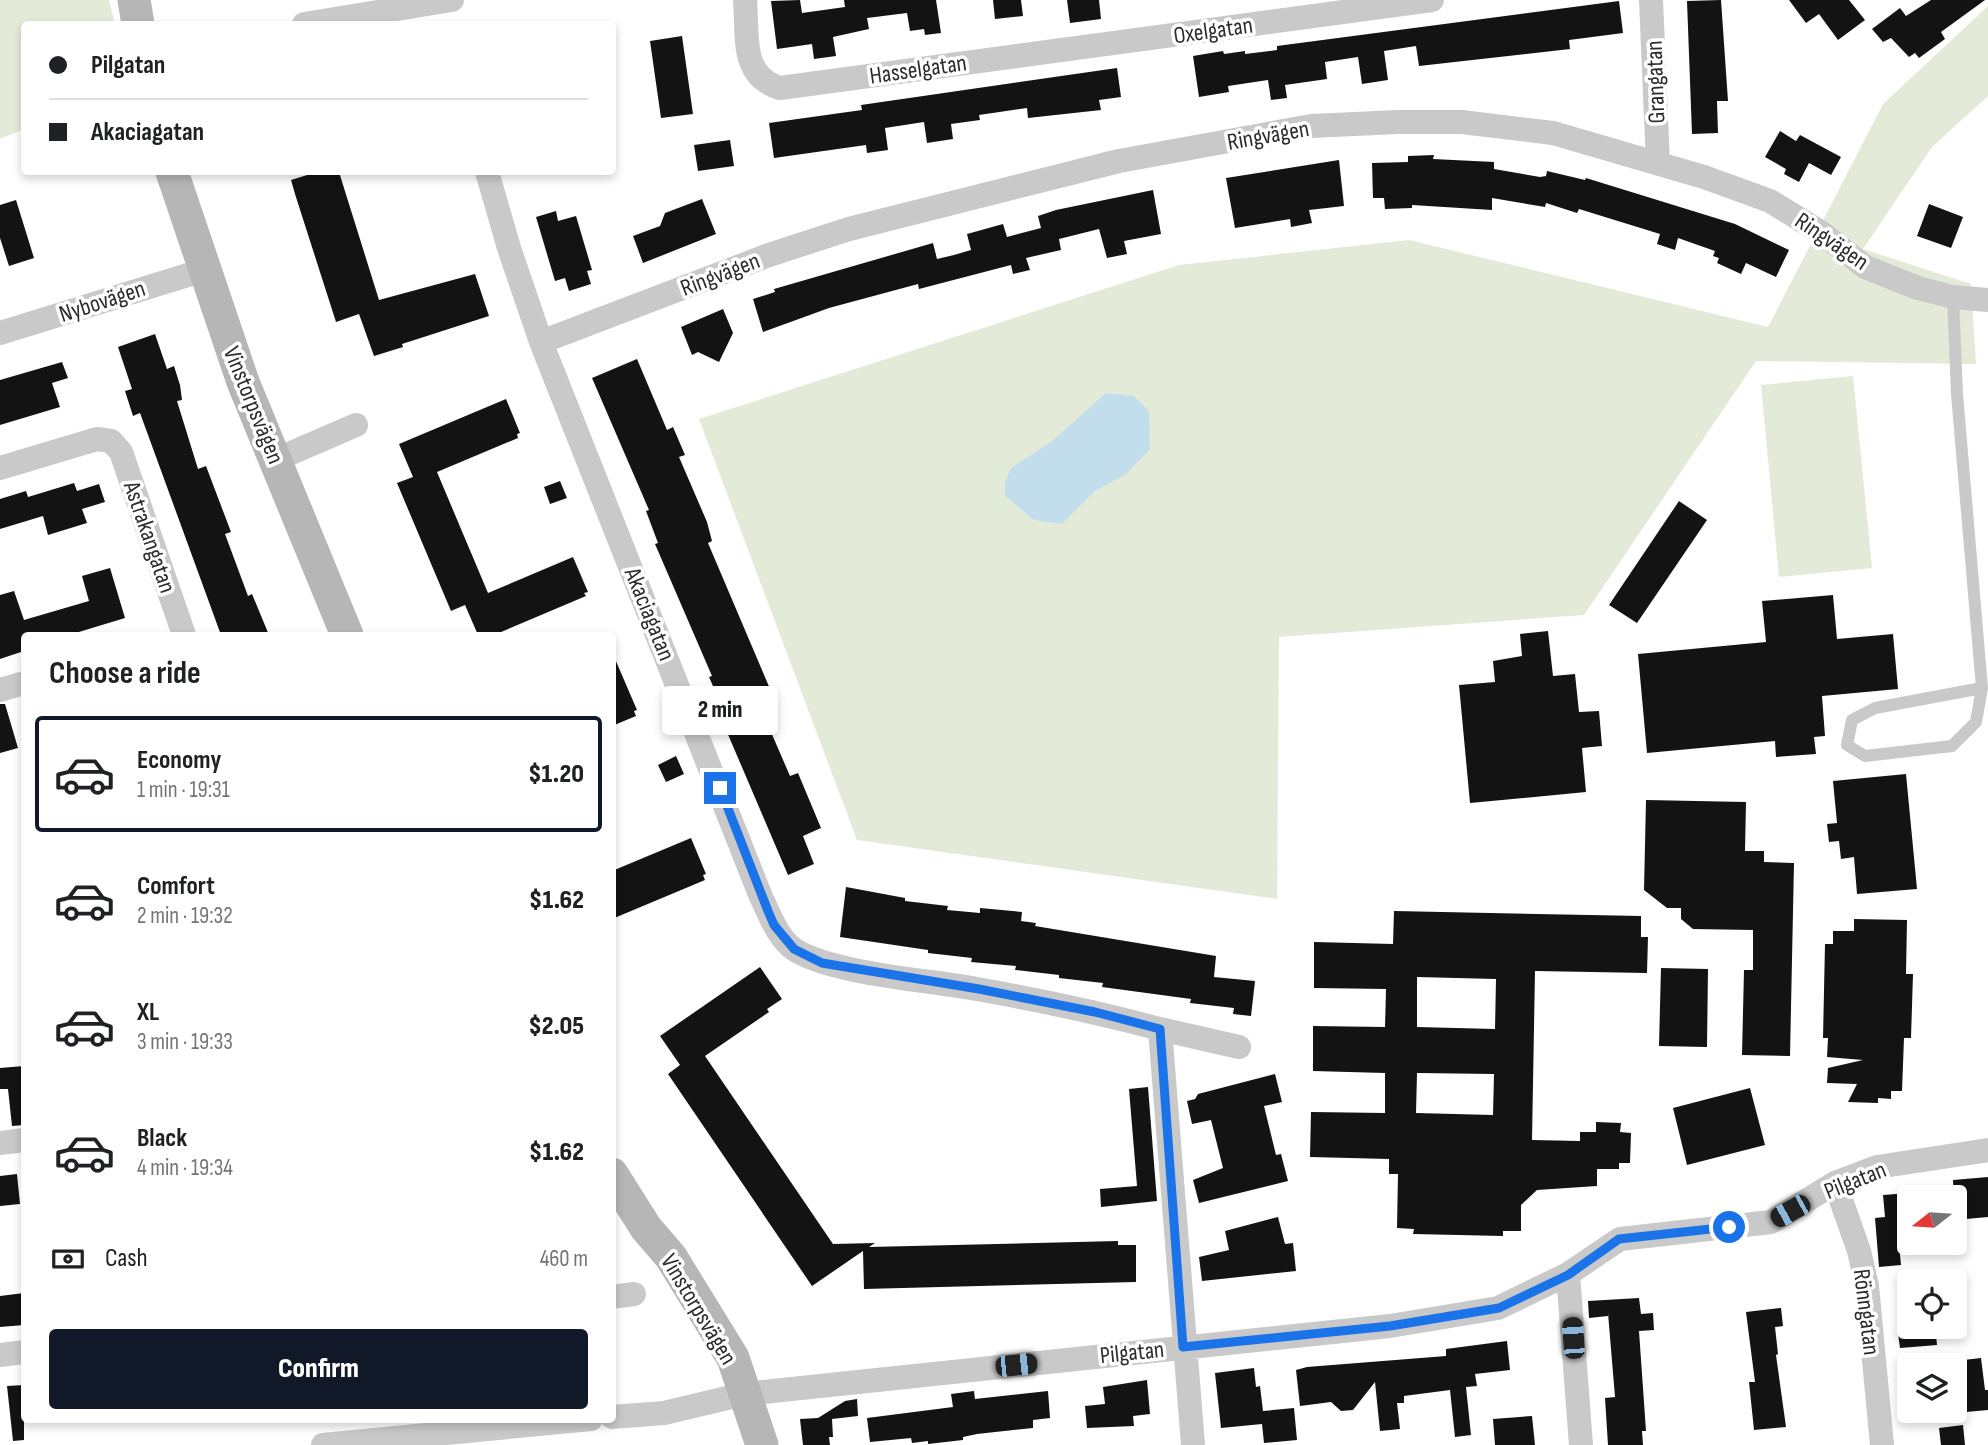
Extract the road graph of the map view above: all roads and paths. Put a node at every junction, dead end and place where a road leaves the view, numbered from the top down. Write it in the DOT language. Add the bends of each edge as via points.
graph roads {
  1 [pos="134,0"];
  2 [pos="745,0"];
  3 [pos="1432,0"];
  4 [pos="1651,0"];
  5 [pos="449,9"];
  6 [pos="138,21"];
  7 [pos="333,21"];
  8 [pos="1160,37"];
  9 [pos="1658,164"];
  10 [pos="173,175"];
  11 [pos="488,175"];
  12 [pos="204,270"];
  13 [pos="1952,297"];
  14 [pos="1988,300"];
  15 [pos="0,333"];
  16 [pos="541,342"];
  17 [pos="356,425"];
  18 [pos="275,460"];
  19 [pos="0,468"];
  20 [pos="183,632"];
  21 [pos="346,632"];
  22 [pos="21,684"];
  23 [pos="1982,688"];
  24 [pos="0,690"];
  25 [pos="1160,1029"];
  26 [pos="1239,1047"];
  27 [pos="21,1140"];
  28 [pos="0,1143"];
  29 [pos="1988,1150"];
  30 [pos="616,1180"];
  31 [pos="1835,1184"];
  32 [pos="1568,1275"];
  33 [pos="1183,1347"];
  34 [pos="21,1352"];
  35 [pos="0,1355"];
  36 [pos="744,1394"];
  37 [pos="616,1417"];
  38 [pos="566,1423"];
  39 [pos="473,1438"];
  40 [pos="323,1445"];
  41 [pos="762,1445"];
  42 [pos="1193,1445"];
  43 [pos="1581,1445"];
  44 [pos="1881,1445"];
  1 -- 6 [label="street"];
  2 -- 8 [label="street, Hasselgatan" via="751,69 780,88"];
  3 -- 8 [label="street, Oxelgatan"];
  4 -- 9 [label="street, Grangatan"];
  5 -- 7 [label="street"];
  9 -- 13 [label="street, Ringvägen" via="1770,201 1865,267 1918,289"];
  9 -- 16 [label="street, Ringvägen" via="1553,133 1462,122 1311,126 1119,161 849,229"];
  10 -- 12 [label="street, Vinstorpsvägen"];
  11 -- 16 [label="street, Akaciagatan"];
  12 -- 15 [label="street, Nybovägen"];
  12 -- 18 [label="street, Vinstorpsvägen"];
  13 -- 14 [label="street, Ringvägen"];
  13 -- 23 [label="lane"];
  16 -- 25 [label="street, Akaciagatan" via="761,897 784,939 822,963 992,992"];
  17 -- 18 [label="street"];
  18 -- 21 [label="street, Vinstorpsvägen"];
  19 -- 20 [label="street, Astrakangatan" via="97,439 111,441 121,452"];
  22 -- 24 [label="street"];
  23 -- 23 [label="lane" via="1875,708 1852,720 1847,745 1865,756 1952,746 1976,722"];
  25 -- 26 [label="street, Akaciagatan"];
  25 -- 33 [label="street"];
  27 -- 28 [label="street"];
  29 -- 31 [label="street, Pilgatan" via="1877,1167"];
  30 -- 36 [label="street, Vinstorpsvägen" via="646,1228 660,1266"];
  31 -- 32 [label="street, Pilgatan" via="1770,1222 1619,1239"];
  31 -- 44 [label="street, Rönngatan" via="1867,1286"];
  32 -- 33 [label="street, Pilgatan" via="1499,1308 1390,1326"];
  32 -- 43 [label="street"];
  33 -- 36 [label="street, Pilgatan"];
  33 -- 42 [label="street"];
  34 -- 35 [label="street"];
  36 -- 37 [label="street, Pilgatan" via="664,1412"];
  36 -- 41 [label="street, Vinstorpsvägen"];
  38 -- 39 [label="street"];
  39 -- 40 [label="street"];
}
